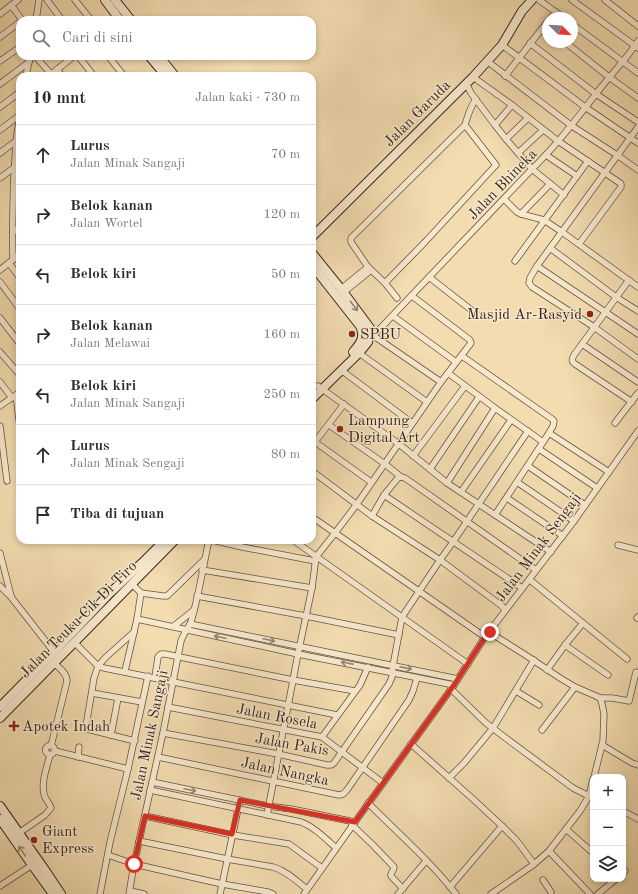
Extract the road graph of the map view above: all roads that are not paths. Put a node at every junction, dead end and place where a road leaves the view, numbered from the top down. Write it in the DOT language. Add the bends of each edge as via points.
graph roads {
  1 [pos="18,0"];
  2 [pos="33,0"];
  3 [pos="47,0"];
  4 [pos="75,0"];
  5 [pos="105,0"];
  6 [pos="116,0"];
  7 [pos="532,0"];
  8 [pos="539,0"];
  9 [pos="572,0"];
  10 [pos="605,0"];
  11 [pos="39,3"];
  12 [pos="11,5"];
  13 [pos="556,12"];
  14 [pos="0,14"];
  15 [pos="19,16"];
  16 [pos="37,16"];
  17 [pos="59,16"];
  18 [pos="88,16"];
  19 [pos="122,16"];
  20 [pos="124,16"];
  21 [pos="16,25"];
  22 [pos="638,26"];
  23 [pos="578,28"];
  24 [pos="542,30"];
  25 [pos="0,37"];
  26 [pos="530,43"];
  27 [pos="502,45"];
  28 [pos="637,45"];
  29 [pos="573,48"];
  30 [pos="16,50"];
  31 [pos="520,58"];
  32 [pos="29,60"];
  33 [pos="30,60"];
  34 [pos="38,60"];
  35 [pos="64,60"];
  36 [pos="81,60"];
  37 [pos="111,60"];
  38 [pos="152,60"];
  39 [pos="162,60"];
  40 [pos="0,61"];
  41 [pos="487,61"];
  42 [pos="622,61"];
  43 [pos="57,69"];
  44 [pos="27,72"];
  45 [pos="48,72"];
  46 [pos="54,72"];
  47 [pos="59,72"];
  48 [pos="91,72"];
  49 [pos="121,72"];
  50 [pos="163,72"];
  51 [pos="172,72"];
  52 [pos="638,73"];
  53 [pos="505,76"];
  54 [pos="473,77"];
  55 [pos="609,77"];
  56 [pos="466,83"];
  57 [pos="0,84"];
  58 [pos="596,94"];
  59 [pos="16,95"];
  60 [pos="638,98"];
  61 [pos="476,99"];
  62 [pos="512,105"];
  63 [pos="0,107"];
  64 [pos="585,107"];
  65 [pos="16,118"];
  66 [pos="528,118"];
  67 [pos="638,122"];
  68 [pos="465,125"];
  69 [pos="494,125"];
  70 [pos="572,126"];
  71 [pos="638,127"];
  72 [pos="0,130"];
  73 [pos="543,130"];
  74 [pos="630,138"];
  75 [pos="506,139"];
  76 [pos="16,141"];
  77 [pos="558,141"];
  78 [pos="638,143"];
  79 [pos="0,153"];
  80 [pos="518,153"];
  81 [pos="546,155"];
  82 [pos="617,155"];
  83 [pos="588,161"];
  84 [pos="14,167"];
  85 [pos="532,169"];
  86 [pos="638,170"];
  87 [pos="605,172"];
  88 [pos="577,176"];
  89 [pos="0,178"];
  90 [pos="550,184"];
  91 [pos="564,195"];
  92 [pos="504,199"];
  93 [pos="16,203"];
  94 [pos="13,206"];
  95 [pos="521,214"];
  96 [pos="544,220"];
  97 [pos="16,230"];
  98 [pos="12,232"];
  99 [pos="562,232"];
  100 [pos="316,233"];
  101 [pos="579,244"];
  102 [pos="550,248"];
  103 [pos="16,258"];
  104 [pos="316,258"];
  105 [pos="515,261"];
  106 [pos="11,262"];
  107 [pos="537,266"];
  108 [pos="370,268"];
  109 [pos="0,270"];
  110 [pos="316,270"];
  111 [pos="16,271"];
  112 [pos="429,277"];
  113 [pos="629,280"];
  114 [pos="0,282"];
  115 [pos="385,283"];
  116 [pos="638,287"];
  117 [pos="342,291"];
  118 [pos="412,296"];
  119 [pos="616,297"];
  120 [pos="397,298"];
  121 [pos="16,304"];
  122 [pos="638,311"];
  123 [pos="606,312"];
  124 [pos="393,316"];
  125 [pos="479,316"];
  126 [pos="0,318"];
  127 [pos="594,327"];
  128 [pos="372,334"];
  129 [pos="638,334"];
  130 [pos="16,339"];
  131 [pos="582,344"];
  132 [pos="0,352"];
  133 [pos="359,353"];
  134 [pos="462,356"];
  135 [pos="638,359"];
  136 [pos="456,362"];
  137 [pos="16,370"];
  138 [pos="341,370"];
  139 [pos="448,373"];
  140 [pos="0,382"];
  141 [pos="442,382"];
  142 [pos="638,382"];
  143 [pos="465,386"];
  144 [pos="317,389"];
  145 [pos="16,395"];
  146 [pos="637,396"];
  147 [pos="479,397"];
  148 [pos="427,402"];
  149 [pos="632,402"];
  150 [pos="344,404"];
  151 [pos="0,406"];
  152 [pos="495,408"];
  153 [pos="511,420"];
  154 [pos="412,423"];
  155 [pos="616,423"];
  156 [pos="329,425"];
  157 [pos="0,426"];
  158 [pos="528,431"];
  159 [pos="638,431"];
  160 [pos="549,433"];
  161 [pos="316,441"];
  162 [pos="543,442"];
  163 [pos="399,444"];
  164 [pos="316,445"];
  165 [pos="539,449"];
  166 [pos="413,456"];
  167 [pos="385,464"];
  168 [pos="528,466"];
  169 [pos="430,469"];
  170 [pos="609,472"];
  171 [pos="316,474"];
  172 [pos="401,477"];
  173 [pos="7,481"];
  174 [pos="371,482"];
  175 [pos="517,482"];
  176 [pos="447,483"];
  177 [pos="597,488"];
  178 [pos="461,492"];
  179 [pos="384,495"];
  180 [pos="507,498"];
  181 [pos="356,504"];
  182 [pos="479,504"];
  183 [pos="586,505"];
  184 [pos="495,515"];
  185 [pos="372,516"];
  186 [pos="316,519"];
  187 [pos="574,521"];
  188 [pos="467,522"];
  189 [pos="335,533"];
  190 [pos="563,536"];
  191 [pos="453,542"];
  192 [pos="162,544"];
  193 [pos="171,544"];
  194 [pos="209,544"];
  195 [pos="228,544"];
  196 [pos="242,544"];
  197 [pos="298,544"];
  198 [pos="618,545"];
  199 [pos="242,547"];
  200 [pos="638,550"];
  201 [pos="551,552"];
  202 [pos="0,553"];
  203 [pos="316,558"];
  204 [pos="205,559"];
  205 [pos="440,560"];
  206 [pos="147,565"];
  207 [pos="202,570"];
  208 [pos="536,570"];
  209 [pos="530,580"];
  210 [pos="133,585"];
  211 [pos="0,586"];
  212 [pos="312,588"];
  213 [pos="522,588"];
  214 [pos="419,592"];
  215 [pos="141,593"];
  216 [pos="197,596"];
  217 [pos="11,597"];
  218 [pos="194,610"];
  219 [pos="505,610"];
  220 [pos="306,616"];
  221 [pos="402,617"];
  222 [pos="137,619"];
  223 [pos="583,623"];
  224 [pos="174,626"];
  225 [pos="189,627"];
  226 [pos="134,632"];
  227 [pos="490,632"];
  228 [pos="399,635"];
  229 [pos="485,637"];
  230 [pos="75,643"];
  231 [pos="565,645"];
  232 [pos="299,647"];
  233 [pos="54,652"];
  234 [pos="298,654"];
  235 [pos="178,656"];
  236 [pos="627,659"];
  237 [pos="534,660"];
  238 [pos="54,663"];
  239 [pos="468,664"];
  240 [pos="98,666"];
  241 [pos="393,666"];
  242 [pos="368,668"];
  243 [pos="547,670"];
  244 [pos="125,672"];
  245 [pos="392,673"];
  246 [pos="638,673"];
  247 [pos="608,675"];
  248 [pos="148,676"];
  249 [pos="155,678"];
  250 [pos="417,678"];
  251 [pos="32,679"];
  252 [pos="458,679"];
  253 [pos="293,680"];
  254 [pos="173,681"];
  255 [pos="452,687"];
  256 [pos="575,687"];
  257 [pos="355,691"];
  258 [pos="516,691"];
  259 [pos="19,693"];
  260 [pos="92,693"];
  261 [pos="118,698"];
  262 [pos="600,698"];
  263 [pos="142,702"];
  264 [pos="288,705"];
  265 [pos="539,705"];
  266 [pos="168,706"];
  267 [pos="0,707"];
  268 [pos="338,715"];
  269 [pos="0,718"];
  270 [pos="493,728"];
  271 [pos="283,729"];
  272 [pos="542,730"];
  273 [pos="163,733"];
  274 [pos="110,735"];
  275 [pos="322,737"];
  276 [pos="135,741"];
  277 [pos="411,744"];
  278 [pos="602,745"];
  279 [pos="79,747"];
  280 [pos="53,748"];
  281 [pos="341,752"];
  282 [pos="278,754"];
  283 [pos="78,757"];
  284 [pos="158,757"];
  285 [pos="638,765"];
  286 [pos="128,768"];
  287 [pos="362,768"];
  288 [pos="594,774"];
  289 [pos="449,778"];
  290 [pos="273,780"];
  291 [pos="152,782"];
  292 [pos="383,783"];
  293 [pos="150,790"];
  294 [pos="590,796"];
  295 [pos="590,798"];
  296 [pos="240,800"];
  297 [pos="368,803"];
  298 [pos="268,806"];
  299 [pos="1,808"];
  300 [pos="238,809"];
  301 [pos="291,809"];
  302 [pos="626,812"];
  303 [pos="311,814"];
  304 [pos="267,815"];
  305 [pos="145,816"];
  306 [pos="289,818"];
  307 [pos="638,818"];
  308 [pos="0,819"];
  309 [pos="307,824"];
  310 [pos="353,824"];
  311 [pos="502,826"];
  312 [pos="566,829"];
  313 [pos="19,833"];
  314 [pos="232,834"];
  315 [pos="139,841"];
  316 [pos="336,848"];
  317 [pos="590,850"];
  318 [pos="549,851"];
  319 [pos="108,855"];
  320 [pos="227,859"];
  321 [pos="426,861"];
  322 [pos="35,863"];
  323 [pos="134,864"];
  324 [pos="534,864"];
  325 [pos="322,868"];
  326 [pos="543,880"];
  327 [pos="612,882"];
  328 [pos="222,884"];
  329 [pos="0,886"];
  330 [pos="450,887"];
  331 [pos="403,889"];
  332 [pos="305,892"];
  333 [pos="129,893"];
  334 [pos="551,893"];
  335 [pos="53,894"];
  336 [pos="61,894"];
  337 [pos="100,894"];
  338 [pos="144,894"];
  339 [pos="220,894"];
  340 [pos="273,894"];
  341 [pos="398,894"];
  342 [pos="456,894"];
  343 [pos="491,894"];
  344 [pos="590,894"];
  345 [pos="598,894"];
  1 -- 12 [label="street"];
  2 -- 11 [label="street"];
  3 -- 17 [label="street"];
  4 -- 18 [label="street"];
  5 -- 19 [label="street"];
  6 -- 20 [label="street"];
  7 -- 27 [label="street, Jalan Garuda" via="522,11"];
  8 -- 13 [label="street"];
  9 -- 28 [label="street"];
  10 -- 22 [label="street"];
  11 -- 16 [label="street"];
  12 -- 14 [label="street"];
  12 -- 15 [label="street"];
  21 -- 25 [label="street"];
  23 -- 42 [label="street"];
  24 -- 26 [label="street"];
  26 -- 31 [label="street"];
  26 -- 58 [label="street"];
  27 -- 31 [label="street"];
  27 -- 41 [label="street, Jalan Garuda"];
  28 -- 42 [label="street, Jalan Bhineka"];
  29 -- 55 [label="street"];
  30 -- 40 [label="street"];
  31 -- 53 [label="street"];
  31 -- 64 [label="street"];
  32 -- 57 [label="street"];
  33 -- 44 [label="street"];
  34 -- 45 [label="street"];
  35 -- 43 [label="street"];
  36 -- 48 [label="street"];
  37 -- 49 [label="street"];
  38 -- 50 [label="street"];
  39 -- 51 [label="street"];
  41 -- 53 [label="street"];
  41 -- 54 [label="street, Jalan Garuda"];
  42 -- 52 [label="street"];
  42 -- 55 [label="street, Jalan Bhineka"];
  43 -- 46 [label="street"];
  43 -- 47 [label="street"];
  53 -- 70 [label="street"];
  54 -- 56 [label="street, Jalan Garuda"];
  54 -- 62 [label="street"];
  55 -- 58 [label="street, Jalan Bhineka"];
  55 -- 60 [label="street"];
  56 -- 61 [label="street"];
  56 -- 100 [label="street, Jalan Garuda"];
  58 -- 64 [label="street, Jalan Bhineka"];
  58 -- 67 [label="street"];
  59 -- 63 [label="street"];
  61 -- 68 [label="street"];
  61 -- 69 [label="street"];
  62 -- 66 [label="street"];
  62 -- 69 [label="street"];
  64 -- 70 [label="street, Jalan Bhineka"];
  64 -- 74 [label="street"];
  65 -- 72 [label="street"];
  66 -- 73 [label="street"];
  66 -- 75 [label="street"];
  68 -- 108 [label="street" via="352,236 351,242"];
  68 -- 115 [label="street" via="496,165"];
  69 -- 75 [label="street"];
  70 -- 77 [label="street, Jalan Bhineka"];
  70 -- 82 [label="street"];
  71 -- 74 [label="street"];
  73 -- 77 [label="street"];
  73 -- 80 [label="street"];
  74 -- 78 [label="street"];
  74 -- 82 [label="street"];
  75 -- 80 [label="street"];
  76 -- 79 [label="street"];
  76 -- 84 [label="street"];
  77 -- 81 [label="street, Jalan Bhineka"];
  77 -- 83 [label="street"];
  80 -- 85 [label="street"];
  81 -- 85 [label="street, Jalan Bhineka"];
  81 -- 88 [label="street"];
  82 -- 86 [label="street"];
  82 -- 87 [label="street"];
  83 -- 87 [label="street"];
  83 -- 88 [label="street"];
  84 -- 89 [label="street"];
  84 -- 94 [label="street"];
  85 -- 90 [label="street"];
  85 -- 92 [label="street, Jalan Bhineka"];
  87 -- 99 [label="street"];
  87 -- 101 [label="street" via="620,183 621,187"];
  88 -- 91 [label="street"];
  90 -- 91 [label="street"];
  90 -- 95 [label="street"];
  91 -- 96 [label="street"];
  92 -- 95 [label="street"];
  92 -- 112 [label="street, Jalan Bhineka"];
  93 -- 94 [label="street"];
  94 -- 98 [label="street"];
  95 -- 96 [label="street"];
  96 -- 99 [label="street"];
  96 -- 105 [label="street"];
  97 -- 98 [label="street"];
  98 -- 106 [label="street"];
  99 -- 101 [label="street"];
  99 -- 102 [label="street"];
  101 -- 113 [label="street"];
  102 -- 107 [label="street"];
  102 -- 119 [label="street"];
  103 -- 106 [label="street"];
  104 -- 117 [label="street"];
  106 -- 109 [label="street"];
  106 -- 111 [label="street"];
  107 -- 123 [label="street"];
  107 -- 127 [label="street" via="530,278 529,283 532,287"];
  108 -- 115 [label="street"];
  108 -- 117 [label="street"];
  110 -- 144 [label="street" via="363,332 358,347"];
  112 -- 118 [label="street, Jalan Bhineka"];
  112 -- 125 [label="street"];
  113 -- 116 [label="street"];
  113 -- 119 [label="street"];
  114 -- 121 [label="street"];
  115 -- 120 [label="street"];
  117 -- 128 [label="street, one-way" via="368,324"];
  118 -- 124 [label="street, Jalan Bhineka"];
  118 -- 134 [label="street" via="471,342"];
  119 -- 122 [label="street"];
  119 -- 123 [label="street"];
  123 -- 127 [label="street"];
  123 -- 129 [label="street"];
  124 -- 128 [label="street, Jalan Bhineka"];
  124 -- 136 [label="street"];
  126 -- 130 [label="street"];
  127 -- 131 [label="street"];
  127 -- 135 [label="street"];
  128 -- 133 [label="street"];
  128 -- 141 [label="street"];
  131 -- 142 [label="street"];
  131 -- 149 [label="street" via="572,362"];
  132 -- 137 [label="street"];
  133 -- 138 [label="street"];
  133 -- 148 [label="street"];
  134 -- 136 [label="street"];
  134 -- 160 [label="street" via="552,419 553,426"];
  136 -- 139 [label="street"];
  138 -- 144 [label="street"];
  138 -- 154 [label="street"];
  139 -- 141 [label="street"];
  139 -- 143 [label="street"];
  140 -- 145 [label="street"];
  141 -- 148 [label="street"];
  143 -- 147 [label="street"];
  143 -- 166 [label="street"];
  144 -- 150 [label="street"];
  145 -- 151 [label="street"];
  146 -- 149 [label="street"];
  147 -- 152 [label="street"];
  147 -- 169 [label="street"];
  148 -- 154 [label="street"];
  149 -- 155 [label="street"];
  150 -- 156 [label="street"];
  150 -- 163 [label="street"];
  152 -- 153 [label="street"];
  152 -- 176 [label="street"];
  153 -- 158 [label="street"];
  153 -- 178 [label="street"];
  154 -- 163 [label="street"];
  156 -- 161 [label="street"];
  156 -- 167 [label="street"];
  157 -- 173 [label="street"];
  158 -- 162 [label="street"];
  158 -- 182 [label="street"];
  159 -- 170 [label="street, Jalan Minak Sengaji"];
  160 -- 162 [label="street"];
  160 -- 170 [label="street"];
  162 -- 165 [label="street"];
  163 -- 166 [label="street"];
  163 -- 167 [label="street"];
  164 -- 174 [label="street"];
  165 -- 168 [label="street"];
  165 -- 177 [label="street"];
  166 -- 169 [label="street"];
  167 -- 172 [label="street"];
  167 -- 174 [label="street"];
  168 -- 175 [label="street"];
  168 -- 183 [label="street"];
  169 -- 176 [label="street"];
  170 -- 177 [label="street, Jalan Minak Sengaji"];
  171 -- 181 [label="street"];
  172 -- 179 [label="street"];
  172 -- 188 [label="street"];
  174 -- 181 [label="street"];
  175 -- 180 [label="street"];
  175 -- 187 [label="street"];
  176 -- 178 [label="street"];
  177 -- 183 [label="street, Jalan Minak Sengaji"];
  178 -- 182 [label="street"];
  179 -- 185 [label="street"];
  179 -- 191 [label="street"];
  180 -- 184 [label="street"];
  180 -- 190 [label="street"];
  181 -- 185 [label="street"];
  181 -- 189 [label="street"];
  182 -- 184 [label="street"];
  182 -- 188 [label="street"];
  183 -- 187 [label="street, Jalan Minak Sengaji"];
  184 -- 201 [label="street"];
  185 -- 205 [label="street"];
  186 -- 189 [label="street"];
  187 -- 190 [label="street, Jalan Minak Sengaji"];
  188 -- 191 [label="street"];
  188 -- 208 [label="street"];
  189 -- 203 [label="street"];
  189 -- 214 [label="street"];
  190 -- 201 [label="street, Jalan Minak Sengaji"];
  191 -- 205 [label="street"];
  191 -- 213 [label="street"];
  192 -- 206 [label="street, Jalan Teuku Cik Di Tiro"];
  193 -- 206 [label="street, Jalan Teuku Cik Di Tiro"];
  194 -- 204 [label="street, Jalan Minak Sangaji"];
  195 -- 199 [label="street"];
  196 -- 199 [label="street"];
  197 -- 203 [label="street"];
  198 -- 200 [label="street"];
  199 -- 203 [label="street"];
  201 -- 208 [label="street, Jalan Minak Sengaji"];
  202 -- 217 [label="street"];
  203 -- 212 [label="street"];
  203 -- 221 [label="street"];
  204 -- 207 [label="street, Jalan Minak Sangaji"];
  204 -- 215 [label="street" via="167,596"];
  205 -- 214 [label="street"];
  205 -- 219 [label="street"];
  206 -- 210 [label="street, Jalan Teuku Cik Di Tiro"];
  206 -- 233 [label="street, Jalan Teuku Cik Di Tiro" via="110,592"];
  207 -- 212 [label="street"];
  207 -- 216 [label="street, Jalan Minak Sangaji"];
  208 -- 209 [label="street, Jalan Minak Sengaji"];
  209 -- 213 [label="street, Jalan Minak Sengaji"];
  209 -- 223 [label="street"];
  210 -- 215 [label="street"];
  210 -- 230 [label="street, Jalan Teuku Cik Di Tiro"];
  211 -- 217 [label="street"];
  212 -- 220 [label="street"];
  213 -- 219 [label="street, Jalan Minak Sengaji"];
  214 -- 221 [label="street"];
  214 -- 229 [label="street"];
  215 -- 222 [label="street"];
  216 -- 218 [label="street, Jalan Minak Sangaji"];
  216 -- 220 [label="street"];
  217 -- 233 [label="street"];
  218 -- 224 [label="street"];
  218 -- 225 [label="street, Jalan Minak Sangaji"];
  219 -- 227 [label="street, Jalan Minak Sengaji"];
  220 -- 228 [label="street"];
  220 -- 232 [label="street"];
  221 -- 228 [label="street, Jalan Pakis"];
  221 -- 239 [label="street"];
  222 -- 224 [label="street"];
  222 -- 226 [label="street"];
  223 -- 231 [label="street"];
  223 -- 236 [label="street"];
  224 -- 225 [label="street"];
  225 -- 232 [label="street, one-way"];
  234 -- 225 [label="street, one-way"];
  225 -- 235 [label="street, Jalan Minak Sangaji" via="183,635"];
  226 -- 240 [label="street"];
  226 -- 244 [label="street"];
  227 -- 229 [label="street, Jalan Minak Sengaji"];
  227 -- 237 [label="street"];
  228 -- 241 [label="street, Jalan Pakis"];
  229 -- 239 [label="street, Jalan Minak Sengaji"];
  230 -- 238 [label="street, Jalan Teuku Cik Di Tiro"];
  230 -- 240 [label="street"];
  231 -- 243 [label="street"];
  231 -- 247 [label="street"];
  232 -- 234 [label="street"];
  232 -- 241 [label="street"];
  233 -- 251 [label="street, Jalan Teuku Cik Di Tiro"];
  242 -- 234 [label="street, one-way"];
  234 -- 253 [label="street"];
  235 -- 249 [label="street" via="161,654 158,657"];
  235 -- 253 [label="street"];
  235 -- 254 [label="street, Jalan Minak Sangaji"];
  237 -- 243 [label="street"];
  237 -- 258 [label="street"];
  238 -- 251 [label="street, Jalan Teuku Cik Di Tiro"];
  238 -- 280 [label="street" via="67,680"];
  239 -- 252 [label="street, Jalan Minak Sengaji"];
  240 -- 244 [label="street"];
  240 -- 260 [label="street"];
  241 -- 245 [label="street, Jalan Pakis"];
  241 -- 252 [label="street, one-way"];
  242 -- 245 [label="street"];
  242 -- 257 [label="street, Jalan Rosela"];
  243 -- 256 [label="street"];
  244 -- 248 [label="street"];
  245 -- 250 [label="street"];
  245 -- 281 [label="street, Jalan Pakis" via="389,684"];
  246 -- 262 [label="street" via="636,672 629,701"];
  248 -- 249 [label="street"];
  248 -- 263 [label="street"];
  249 -- 254 [label="street"];
  250 -- 255 [label="street"];
  250 -- 287 [label="street, Jalan Nangka" via="409,700"];
  251 -- 259 [label="street, Jalan Teuku Cik Di Tiro"];
  252 -- 255 [label="street"];
  253 -- 257 [label="street"];
  253 -- 264 [label="street"];
  254 -- 264 [label="street"];
  254 -- 266 [label="street, Jalan Minak Sangaji"];
  255 -- 270 [label="street"];
  255 -- 277 [label="street"];
  256 -- 262 [label="street"];
  256 -- 272 [label="street"];
  257 -- 268 [label="street, Jalan Rosela"];
  258 -- 265 [label="street"];
  258 -- 270 [label="street"];
  259 -- 267 [label="street, Jalan Teuku Cik Di Tiro"];
  259 -- 269 [label="street, Jalan Teuku Cik Di Tiro"];
  260 -- 261 [label="street"];
  260 -- 274 [label="street" via="86,728"];
  261 -- 263 [label="street"];
  261 -- 274 [label="street"];
  262 -- 278 [label="street" via="604,714"];
  263 -- 276 [label="street"];
  264 -- 268 [label="street"];
  264 -- 271 [label="street"];
  266 -- 271 [label="street, Jalan Rosela"];
  266 -- 273 [label="street, Jalan Minak Sangaji"];
  268 -- 275 [label="street, Jalan Rosela"];
  270 -- 289 [label="street"];
  270 -- 294 [label="street" via="563,781"];
  271 -- 275 [label="street, Jalan Rosela"];
  271 -- 282 [label="street"];
  273 -- 282 [label="street, Jalan Pakis"];
  273 -- 284 [label="street, Jalan Minak Sangaji"];
  274 -- 276 [label="street"];
  275 -- 281 [label="street"];
  276 -- 286 [label="street"];
  277 -- 289 [label="street"];
  277 -- 292 [label="street"];
  278 -- 285 [label="street"];
  278 -- 288 [label="street"];
  279 -- 283 [label="street"];
  280 -- 283 [label="street"];
  280 -- 313 [label="street" via="45,777 44,793 51,808"];
  281 -- 282 [label="street, Jalan Pakis" via="331,765"];
  281 -- 287 [label="street"];
  282 -- 290 [label="street"];
  283 -- 286 [label="street"];
  284 -- 290 [label="street, Jalan Nangka"];
  284 -- 291 [label="street, Jalan Minak Sangaji"];
  286 -- 319 [label="street"];
  287 -- 290 [label="street, Jalan Nangka" via="343,794"];
  287 -- 292 [label="street"];
  289 -- 311 [label="street"];
  290 -- 298 [label="street"];
  291 -- 293 [label="street, Jalan Minak Sangaji"];
  291 -- 296 [label="street, one-way"];
  292 -- 297 [label="street"];
  293 -- 300 [label="street"];
  293 -- 305 [label="street, Jalan Minak Sangaji"];
  295 -- 312 [label="street"];
  296 -- 298 [label="street"];
  296 -- 300 [label="street"];
  297 -- 310 [label="street"];
  297 -- 321 [label="street"];
  298 -- 301 [label="street"];
  298 -- 304 [label="street"];
  299 -- 313 [label="street"];
  300 -- 304 [label="street"];
  300 -- 314 [label="street"];
  301 -- 303 [label="street"];
  301 -- 306 [label="street"];
  302 -- 307 [label="street"];
  303 -- 309 [label="street"];
  303 -- 310 [label="street"];
  304 -- 306 [label="street"];
  305 -- 314 [label="street"];
  305 -- 315 [label="street, Jalan Minak Sangaji"];
  306 -- 309 [label="street"];
  322 -- 308 [label="street, one-way"];
  309 -- 316 [label="street"];
  310 -- 316 [label="street"];
  310 -- 331 [label="street" via="394,867 391,876"];
  311 -- 324 [label="street"];
  311 -- 330 [label="street"];
  312 -- 317 [label="street"];
  312 -- 318 [label="street"];
  313 -- 322 [label="street"];
  314 -- 320 [label="street"];
  314 -- 325 [label="street" via="289,844"];
  315 -- 320 [label="street"];
  315 -- 323 [label="street, Jalan Minak Sangaji"];
  316 -- 325 [label="street"];
  318 -- 324 [label="street"];
  318 -- 344 [label="street"];
  319 -- 323 [label="street"];
  319 -- 337 [label="street"];
  320 -- 328 [label="street"];
  320 -- 332 [label="street" via="280,869"];
  321 -- 330 [label="street"];
  321 -- 331 [label="street"];
  322 -- 329 [label="street"];
  322 -- 335 [label="street"];
  322 -- 336 [label="street"];
  323 -- 328 [label="street"];
  323 -- 333 [label="street, Jalan Minak Sangaji"];
  324 -- 343 [label="street"];
  325 -- 332 [label="street"];
  326 -- 334 [label="street"];
  327 -- 345 [label="street"];
  328 -- 339 [label="street"];
  328 -- 340 [label="street"];
  330 -- 342 [label="street"];
  331 -- 341 [label="street"];
  333 -- 338 [label="street"];
}
